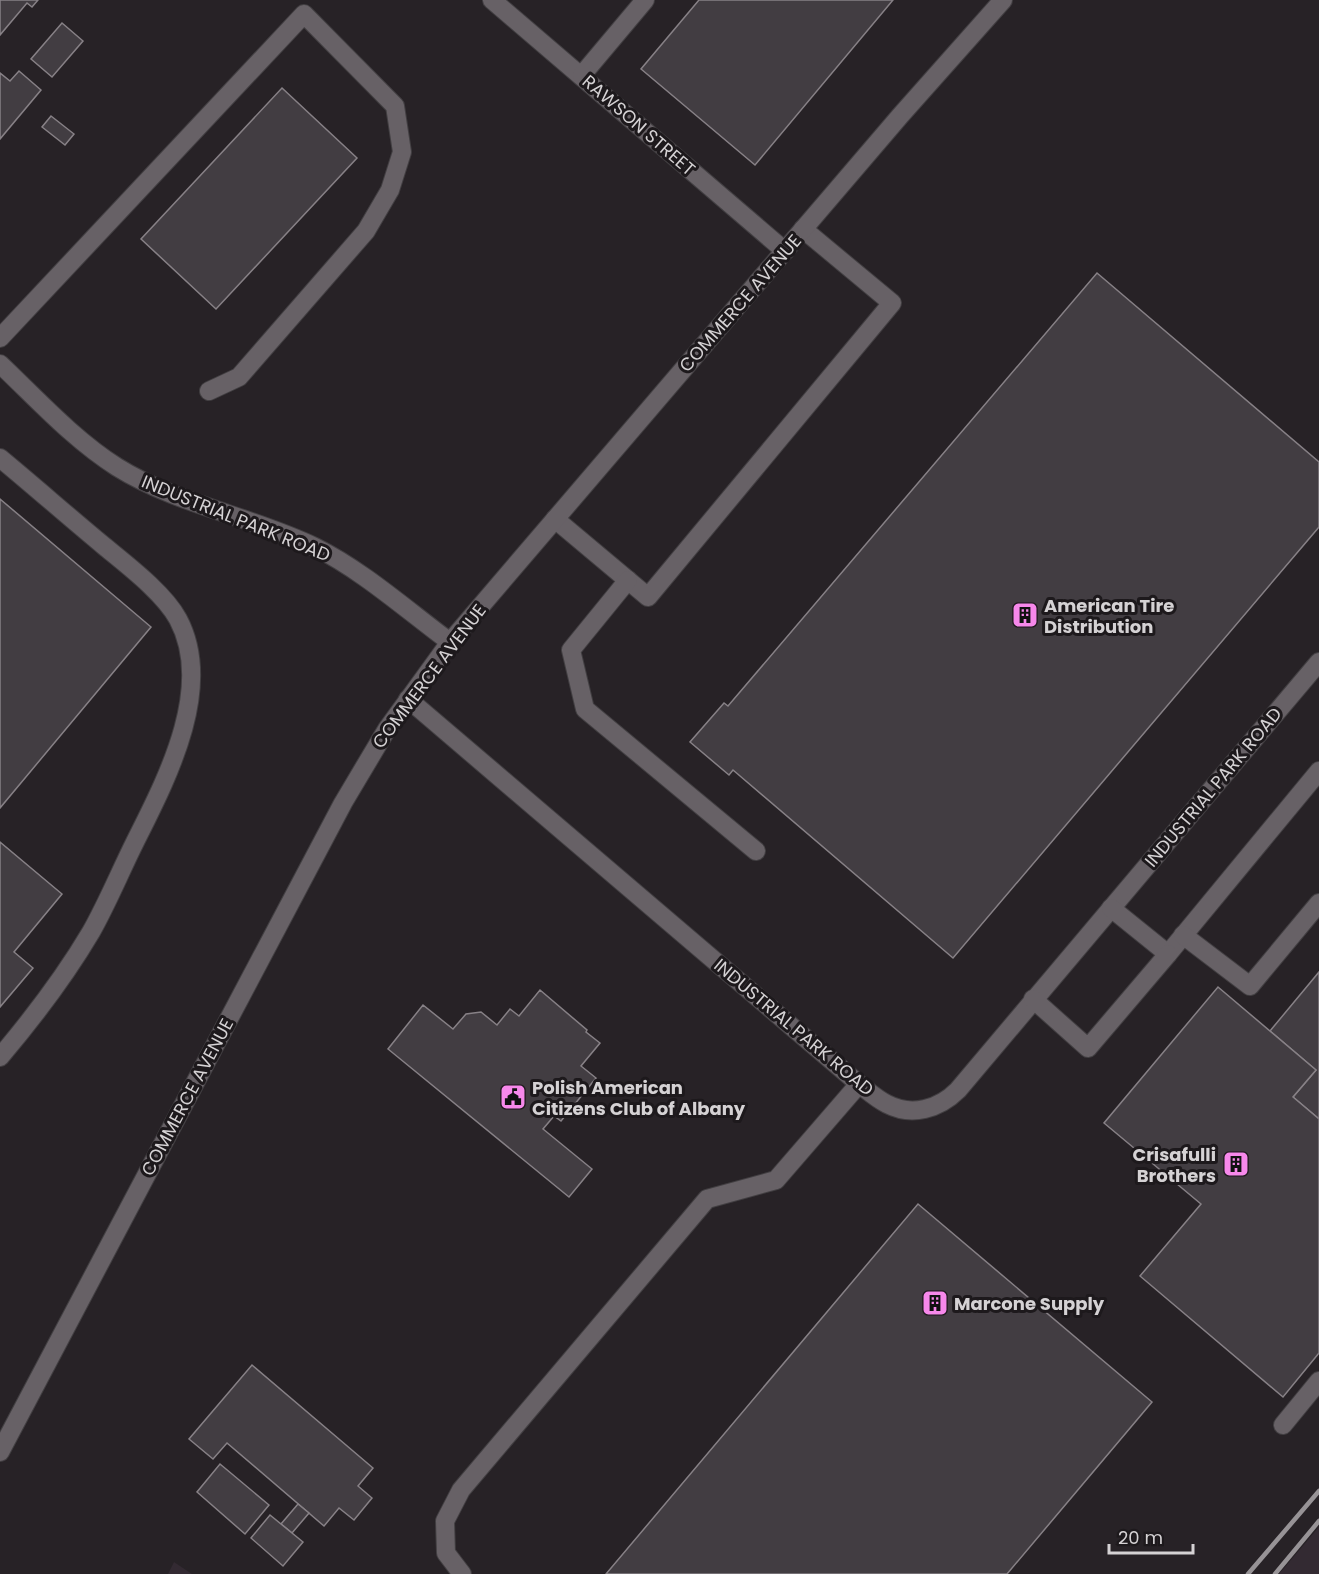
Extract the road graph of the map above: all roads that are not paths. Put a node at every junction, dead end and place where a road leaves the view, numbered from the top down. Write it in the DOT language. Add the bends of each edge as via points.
graph roads {
  1 [pos="492,0"];
  2 [pos="645,0"];
  3 [pos="1003,0"];
  4 [pos="582,75"];
  5 [pos="803,229"];
  6 [pos="785,251"];
  7 [pos="0,338"];
  8 [pos="0,364"];
  9 [pos="209,391"];
  10 [pos="0,458"];
  11 [pos="555,519"];
  12 [pos="628,580"];
  13 [pos="450,642"];
  14 [pos="1319,662"];
  15 [pos="1312,683"];
  16 [pos="408,699"];
  17 [pos="1319,771"];
  18 [pos="756,850"];
  19 [pos="1319,903"];
  20 [pos="1111,908"];
  21 [pos="1183,935"];
  22 [pos="1168,954"];
  23 [pos="1034,999"];
  24 [pos="0,1057"];
  25 [pos="859,1084"];
  26 [pos="1319,1381"];
  27 [pos="1283,1425"];
  28 [pos="0,1452"];
  29 [pos="462,1574"];
  1 -- 4 [label="street, RAWSON STREET"];
  2 -- 4 [label="street"];
  3 -- 5 [label="street, COMMERCE AVENUE"];
  4 -- 6 [label="street, RAWSON STREET"];
  5 -- 6 [label="street, COMMERCE AVENUE"];
  5 -- 12 [label="street" via="892,303 648,597"];
  6 -- 11 [label="street, COMMERCE AVENUE"];
  7 -- 9 [label="street" via="304,14 395,106 402,152 390,190 366,231 239,377"];
  8 -- 13 [label="street, INDUSTRIAL PARK ROAD" via="83,442 116,466 156,488 330,555"];
  10 -- 24 [label="street" via="159,596 177,618 184,635 190,679 178,745 156,800 91,932"];
  11 -- 12 [label="street"];
  11 -- 13 [label="street, COMMERCE AVENUE"];
  12 -- 18 [label="street" via="571,650 585,709"];
  13 -- 16 [label="street, COMMERCE AVENUE"];
  14 -- 15 [label="street, INDUSTRIAL PARK ROAD"];
  15 -- 20 [label="street, INDUSTRIAL PARK ROAD"];
  16 -- 25 [label="street, INDUSTRIAL PARK ROAD"];
  16 -- 28 [label="street, COMMERCE AVENUE" via="349,793"];
  17 -- 21 [label="street"];
  19 -- 21 [label="street" via="1250,986"];
  20 -- 22 [label="street"];
  20 -- 23 [label="street, INDUSTRIAL PARK ROAD"];
  21 -- 22 [label="street"];
  22 -- 23 [label="street" via="1089,1048"];
  23 -- 25 [label="street, INDUSTRIAL PARK ROAD" via="958,1089 939,1104 925,1109 902,1109 888,1105"];
  25 -- 29 [label="street" via="776,1180 707,1199 460,1490 445,1521 446,1553"];
  26 -- 27 [label="street"];
}
